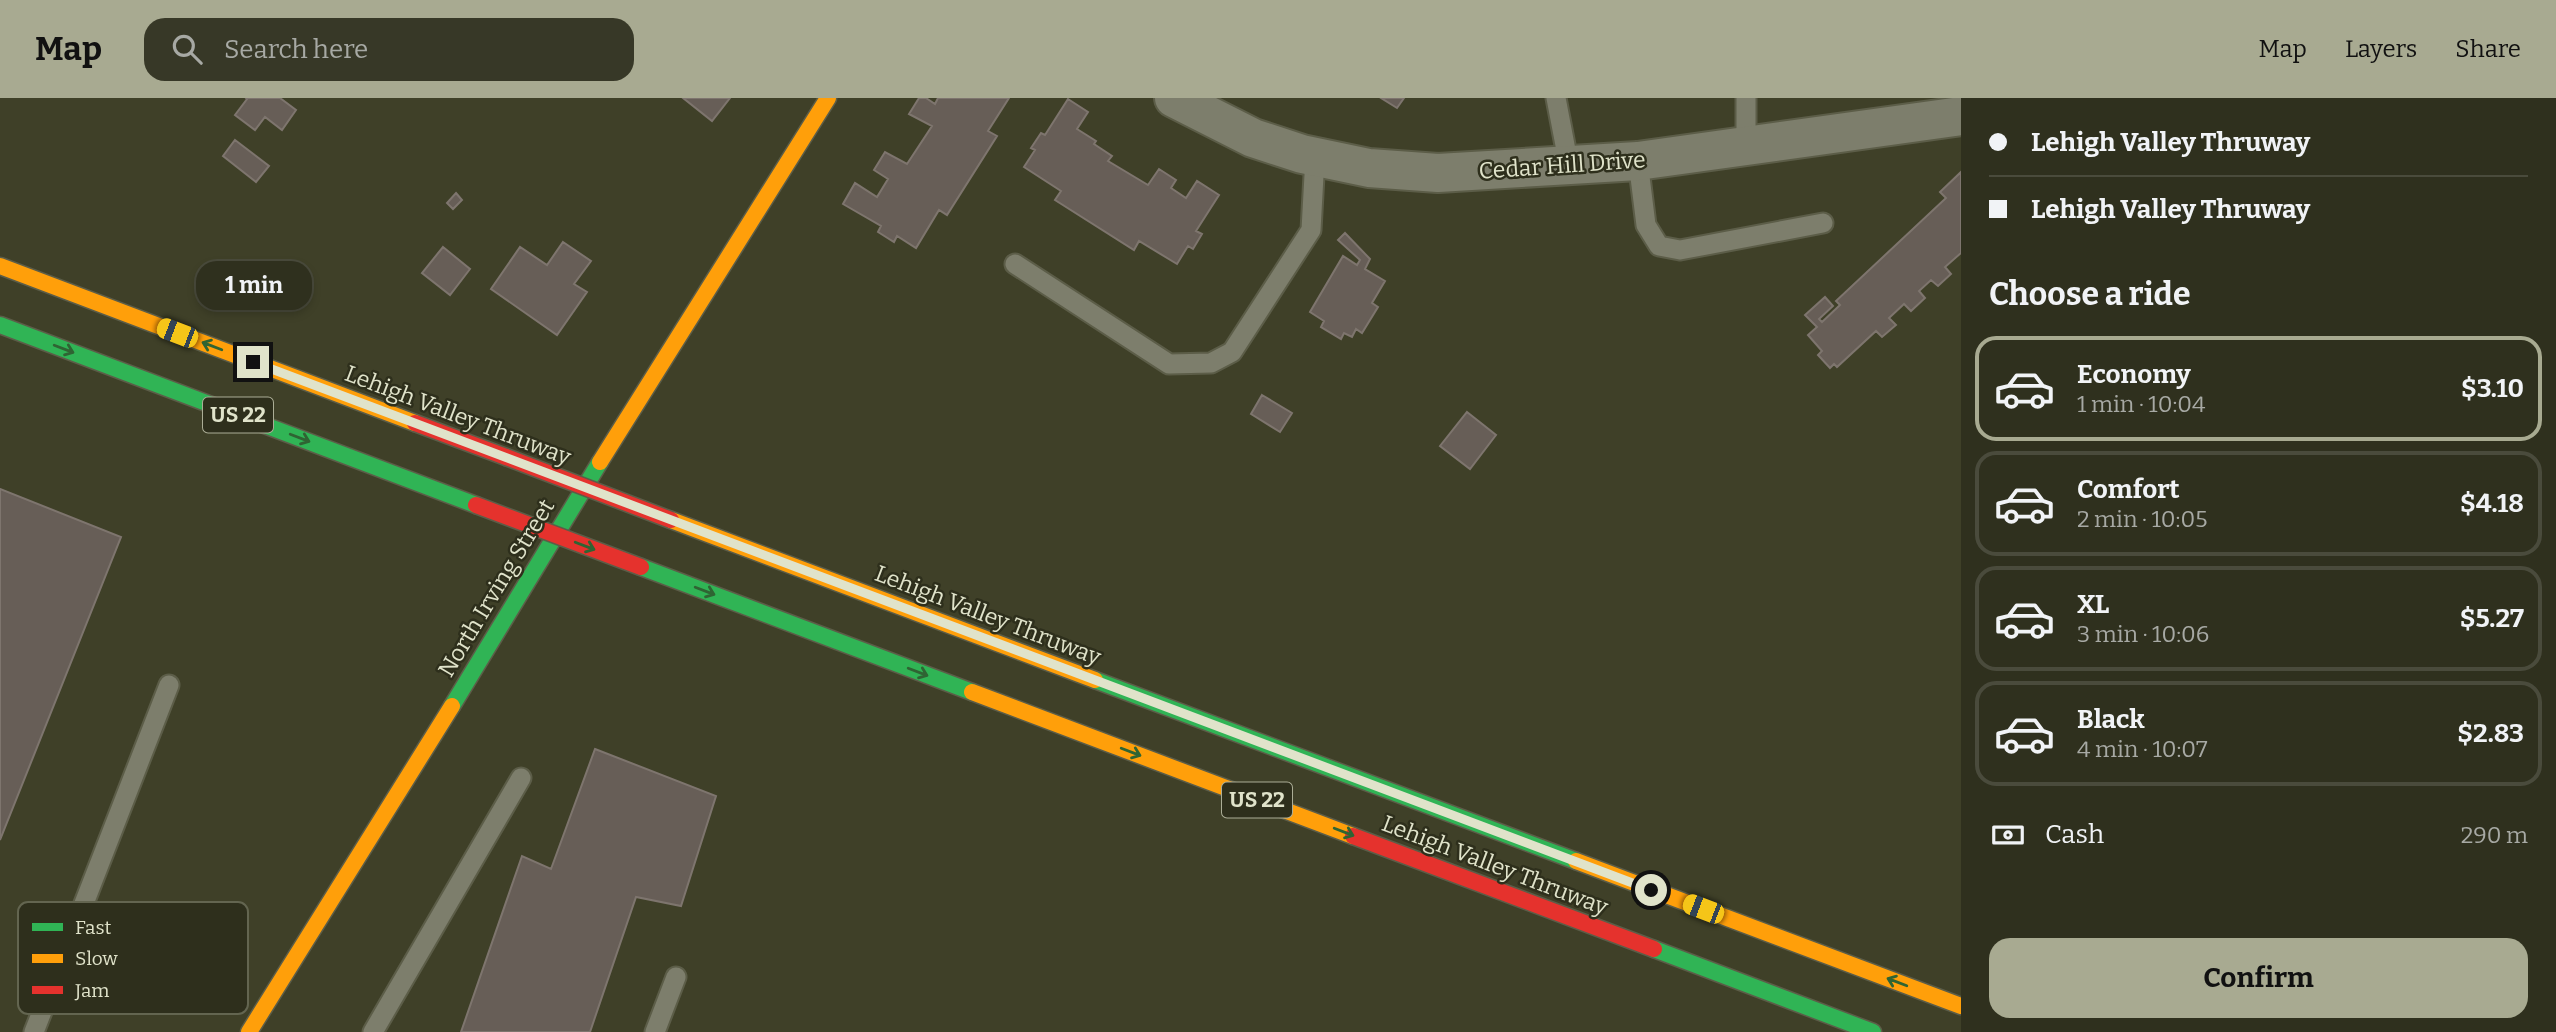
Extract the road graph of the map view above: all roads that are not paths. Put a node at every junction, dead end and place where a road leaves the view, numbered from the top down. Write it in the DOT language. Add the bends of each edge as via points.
graph roads {
  1 [pos="828,98"];
  2 [pos="1174,98"];
  3 [pos="1556,98"];
  4 [pos="1746,98"];
  5 [pos="1961,116"];
  6 [pos="1746,145"];
  7 [pos="1315,157"];
  8 [pos="1638,161"];
  9 [pos="1569,166"];
  10 [pos="1823,223"];
  11 [pos="1015,264"];
  12 [pos="0,266"];
  13 [pos="0,325"];
  14 [pos="169,685"];
  15 [pos="521,778"];
  16 [pos="85,902"];
  17 [pos="676,977"];
  18 [pos="1961,1006"];
  19 [pos="41,1014"];
  20 [pos="34,1032"];
  21 [pos="249,1032"];
  22 [pos="373,1032"];
  23 [pos="655,1032"];
  24 [pos="1873,1032"];
  1 -- 21 [label="main road, North Irving Street"];
  2 -- 7 [label="street, Cedar Hill Drive" via="1253,138"];
  3 -- 9 [label="lane"];
  4 -- 6 [label="lane"];
  5 -- 6 [label="street, Cedar Hill Drive"];
  6 -- 8 [label="street, Cedar Hill Drive"];
  7 -- 9 [label="street, Cedar Hill Drive" via="1369,168 1438,173"];
  7 -- 11 [label="lane" via="1311,230 1232,352 1211,363 1169,364"];
  8 -- 9 [label="street, Cedar Hill Drive"];
  8 -- 10 [label="lane" via="1646,225 1659,246 1680,250"];
  18 -- 12 [label="main road, Lehigh Valley Thruway / US 22, one-way, bridge"];
  13 -- 24 [label="main road, Lehigh Valley Thruway / US 22, one-way, bridge"];
  14 -- 16 [label="lane"];
  15 -- 22 [label="lane"];
  17 -- 23 [label="lane"];
  19 -- 20 [label="lane"];
}
